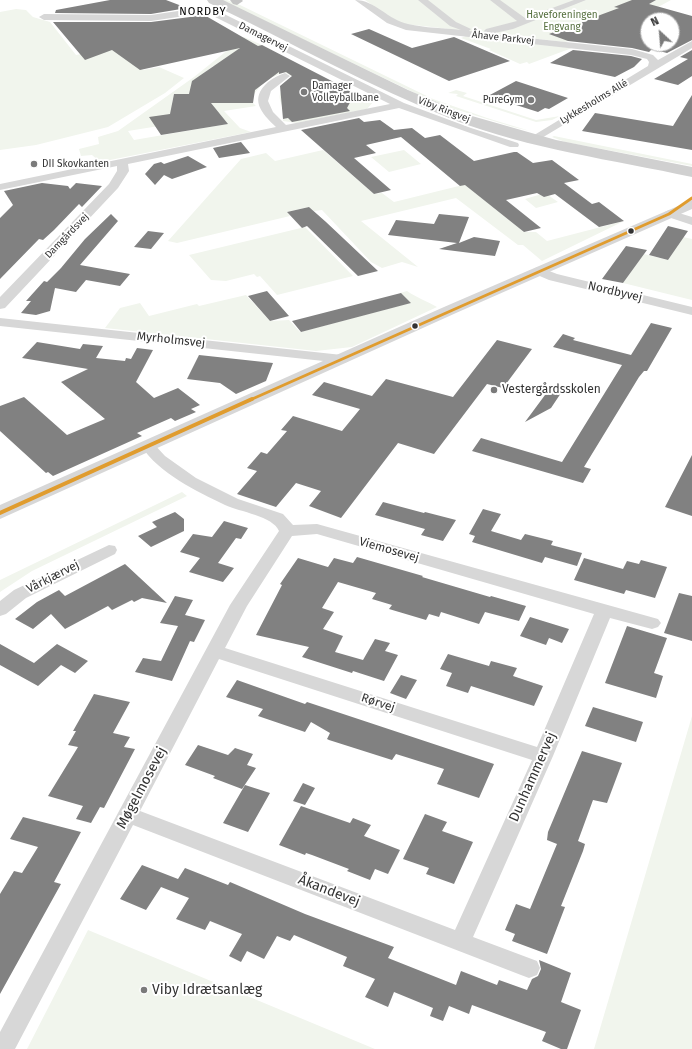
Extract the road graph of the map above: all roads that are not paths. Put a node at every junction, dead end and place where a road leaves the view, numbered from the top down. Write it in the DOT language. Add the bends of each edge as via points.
graph roads {
  1 [pos="213,0"];
  2 [pos="236,0"];
  3 [pos="360,0"];
  4 [pos="422,0"];
  5 [pos="494,0"];
  6 [pos="574,1"];
  7 [pos="44,17"];
  8 [pos="524,22"];
  9 [pos="692,44"];
  10 [pos="653,63"];
  11 [pos="285,76"];
  12 [pos="400,105"];
  13 [pos="284,129"];
  14 [pos="540,135"];
  15 [pos="514,145"];
  16 [pos="599,153"];
  17 [pos="692,161"];
  18 [pos="122,162"];
  19 [pos="692,167"];
  20 [pos="692,172"];
  21 [pos="0,187"];
  22 [pos="692,198"];
  23 [pos="692,204"];
  24 [pos="669,214"];
  25 [pos="692,221"];
  26 [pos="539,271"];
  27 [pos="0,305"];
  28 [pos="692,311"];
  29 [pos="0,322"];
  30 [pos="342,359"];
  31 [pos="148,446"];
  32 [pos="0,513"];
  33 [pos="287,531"];
  34 [pos="109,550"];
  35 [pos="0,610"];
  36 [pos="604,611"];
  37 [pos="652,623"];
  38 [pos="214,651"];
  39 [pos="542,756"];
  40 [pos="128,815"];
  41 [pos="460,942"];
  42 [pos="529,968"];
  43 [pos="3,1049"];
  1 -- 14 [label="main road, Viby Ringvej" via="423,102 478,122"];
  2 -- 14 [label="main road, Viby Ringvej" via="438,97"];
  3 -- 10 [label="street, Åhave Parkvej" via="390,21 406,27 632,52"];
  4 -- 8 [label="street" via="458,27 489,31"];
  5 -- 8 [label="street"];
  6 -- 8 [label="street"];
  7 -- 12 [label="street, Damagervej" via="151,18 198,10 213,12"];
  9 -- 10 [label="street, Lykkesholms Allé"];
  10 -- 14 [label="street, Lykkesholms Allé"];
  11 -- 13 [label="street" via="268,88 262,100 265,111"];
  12 -- 13 [label="street"];
  12 -- 15 [label="street, Damagervej"];
  13 -- 18 [label="street"];
  14 -- 16 [label="main road, Viby Ringvej"];
  14 -- 17 [label="main road, Viby Ringvej"];
  16 -- 19 [label="main road"];
  16 -- 20 [label="main road, Viby Ringvej"];
  18 -- 21 [label="street"];
  18 -- 27 [label="street, Damgårdsvej" via="123,171 114,186"];
  22 -- 24 [label="street"];
  23 -- 24 [label="street"];
  24 -- 25 [label="street"];
  24 -- 26 [label="street"];
  26 -- 28 [label="street, Nordbyvej" via="552,277"];
  26 -- 30 [label="street"];
  29 -- 30 [label="street, Myrholmsvej"];
  30 -- 31 [label="street"];
  31 -- 32 [label="street"];
  31 -- 33 [label="street" via="160,459 191,481 232,502 277,518"];
  33 -- 36 [label="street, Viemosevej" via="317,529"];
  33 -- 38 [label="street, Møgelmosevej" via="239,605"];
  34 -- 35 [label="street, Vårkjærvej" via="20,594"];
  36 -- 37 [label="street, Viemosevej"];
  36 -- 39 [label="street, Dunhammervej"];
  38 -- 39 [label="street, Rørvej"];
  38 -- 40 [label="street, Møgelmosevej"];
  39 -- 41 [label="street, Dunhammervej"];
  40 -- 41 [label="street, Åkandevej"];
  40 -- 43 [label="street, Møgelmosevej"];
  41 -- 42 [label="street, Åkandevej"];
}
